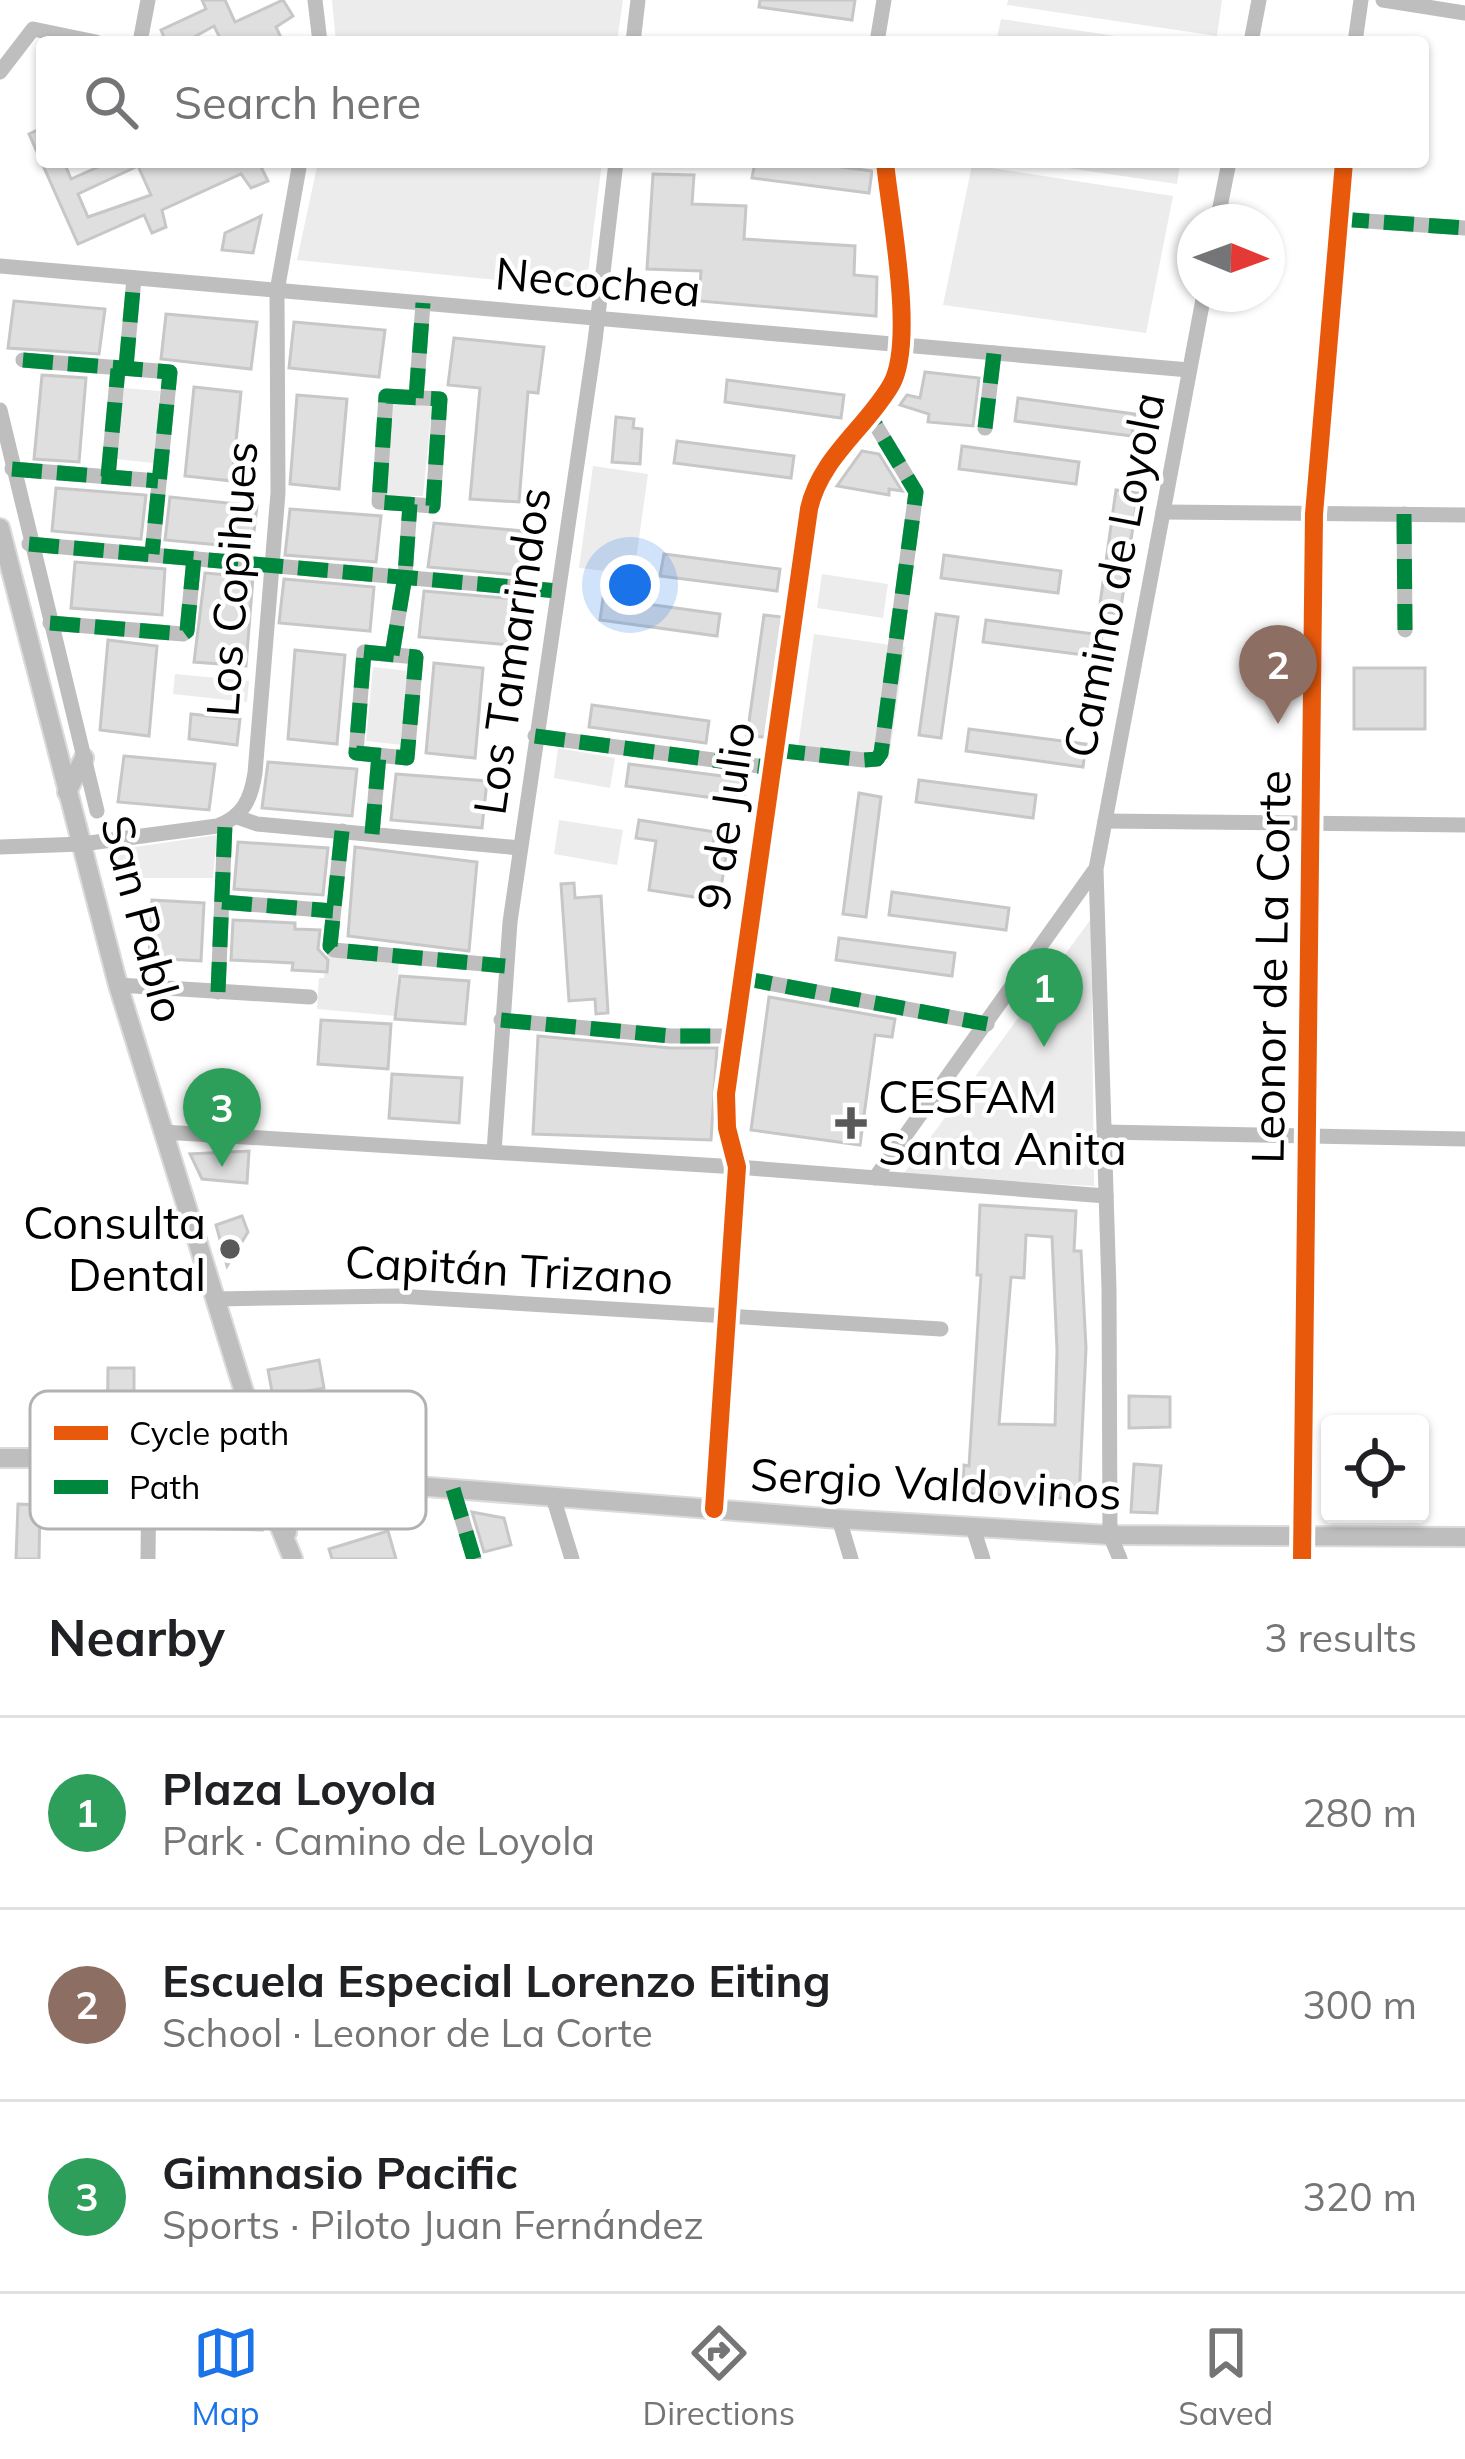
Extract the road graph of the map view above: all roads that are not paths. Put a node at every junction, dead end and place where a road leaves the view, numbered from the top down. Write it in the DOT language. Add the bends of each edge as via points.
graph roads {
  1 [pos="148,0"];
  2 [pos="315,0"];
  3 [pos="638,0"];
  4 [pos="884,0"];
  5 [pos="1259,0"];
  6 [pos="1361,0"];
  7 [pos="1383,0"];
  8 [pos="1465,13"];
  9 [pos="67,36"];
  10 [pos="141,36"];
  11 [pos="319,36"];
  12 [pos="633,36"];
  13 [pos="878,36"];
  14 [pos="1252,36"];
  15 [pos="1356,36"];
  16 [pos="0,72"];
  17 [pos="299,168"];
  18 [pos="615,168"];
  19 [pos="886,168"];
  20 [pos="1228,168"];
  21 [pos="1344,168"];
  22 [pos="1221,204"];
  23 [pos="1339,219"];
  24 [pos="1465,228"];
  25 [pos="0,266"];
  26 [pos="134,278"];
  27 [pos="277,290"];
  28 [pos="423,303"];
  29 [pos="1201,312"];
  30 [pos="596,318"];
  31 [pos="903,345"];
  32 [pos="994,353"];
  33 [pos="23,360"];
  34 [pos="122,368"];
  35 [pos="1190,370"];
  36 [pos="416,398"];
  37 [pos="0,410"];
  38 [pos="869,414"];
  39 [pos="985,428"];
  40 [pos="12,469"];
  41 [pos="108,477"];
  42 [pos="158,482"];
  43 [pos="410,504"];
  44 [pos="1163,512"];
  45 [pos="1314,514"];
  46 [pos="1404,514"];
  47 [pos="1465,514"];
  48 [pos="0,528"];
  49 [pos="29,544"];
  50 [pos="152,554"];
  51 [pos="194,559"];
  52 [pos="274,566"];
  53 [pos="405,576"];
  54 [pos="558,591"];
  55 [pos="50,623"];
  56 [pos="1405,630"];
  57 [pos="392,655"];
  58 [pos="535,736"];
  59 [pos="379,755"];
  60 [pos="84,758"];
  61 [pos="774,759"];
  62 [pos="68,792"];
  63 [pos="97,811"];
  64 [pos="231,820"];
  65 [pos="1105,821"];
  66 [pos="1311,823"];
  67 [pos="1465,825"];
  68 [pos="342,831"];
  69 [pos="372,834"];
  70 [pos="82,844"];
  71 [pos="0,847"];
  72 [pos="520,848"];
  73 [pos="1096,869"];
  74 [pos="222,902"];
  75 [pos="333,911"];
  76 [pos="506,966"];
  77 [pos="742,977"];
  78 [pos="118,986"];
  79 [pos="218,992"];
  80 [pos="310,997"];
  81 [pos="501,1020"];
  82 [pos="987,1024"];
  83 [pos="734,1036"];
  84 [pos="163,1132"];
  85 [pos="1104,1132"];
  86 [pos="1309,1136"];
  87 [pos="1465,1139"];
  88 [pos="494,1152"];
  89 [pos="737,1167"];
  90 [pos="874,1178"];
  91 [pos="1106,1196"];
  92 [pos="216,1299"];
  93 [pos="727,1317"];
  94 [pos="941,1329"];
  95 [pos="244,1391"];
  96 [pos="0,1458"];
  97 [pos="30,1459"];
  98 [pos="426,1487"];
  99 [pos="453,1489"];
  100 [pos="553,1497"];
  101 [pos="714,1509"];
  102 [pos="839,1519"];
  103 [pos="973,1528"];
  104 [pos="148,1529"];
  105 [pos="284,1529"];
  106 [pos="1110,1535"];
  107 [pos="1303,1536"];
  108 [pos="1465,1537"];
  109 [pos="148,1559"];
  110 [pos="293,1559"];
  111 [pos="474,1559"];
  112 [pos="572,1559"];
  113 [pos="851,1559"];
  114 [pos="983,1559"];
  115 [pos="1120,1559"];
  116 [pos="1302,1559"];
  1 -- 10 [label="street"];
  2 -- 11 [label="street"];
  3 -- 12 [label="street"];
  4 -- 13 [label="street"];
  5 -- 14 [label="street"];
  6 -- 15 [label="street"];
  7 -- 8 [label="street"];
  9 -- 16 [label="street" via="33,29"];
  17 -- 27 [label="street, Los Copihues"];
  18 -- 30 [label="street, Los Tamarindos"];
  19 -- 31 [label="street, 9 de Julio"];
  20 -- 22 [label="street"];
  21 -- 23 [label="street, Leonor de La Corte"];
  23 -- 24 [label="street"];
  23 -- 45 [label="street, Leonor de La Corte"];
  25 -- 26 [label="street, Necochea"];
  26 -- 27 [label="street, Necochea"];
  26 -- 34 [label="street"];
  27 -- 28 [label="street, Necochea"];
  27 -- 52 [label="street, Los Copihues"];
  28 -- 30 [label="street, Necochea"];
  28 -- 36 [label="street"];
  29 -- 35 [label="street, Camino de Loyola"];
  30 -- 31 [label="street, Necochea"];
  30 -- 54 [label="street, Los Tamarindos"];
  31 -- 32 [label="street, Necochea"];
  31 -- 38 [label="street, 9 de Julio" via="894,381"];
  32 -- 35 [label="street, Necochea"];
  32 -- 39 [label="street"];
  33 -- 34 [label="street"];
  34 -- 41 [label="street"];
  34 -- 42 [label="street" via="170,372"];
  35 -- 44 [label="street, Camino de Loyola"];
  36 -- 43 [label="street" via="440,400 433,506"];
  36 -- 43 [label="street" via="386,396 379,502"];
  37 -- 40 [label="street, San Pablo"];
  38 -- 61 [label="street, 9 de Julio" via="810,501"];
  38 -- 61 [label="street" via="916,492 881,753 864,760"];
  40 -- 41 [label="street"];
  40 -- 49 [label="street, San Pablo"];
  41 -- 42 [label="street"];
  42 -- 50 [label="street"];
  43 -- 53 [label="street"];
  44 -- 45 [label="street"];
  44 -- 65 [label="street, Camino de Loyola"];
  45 -- 46 [label="street"];
  45 -- 66 [label="street, Leonor de La Corte"];
  46 -- 47 [label="street"];
  46 -- 56 [label="street"];
  48 -- 62 [label="main road, San Pablo"];
  49 -- 50 [label="street"];
  49 -- 55 [label="street, San Pablo"];
  50 -- 51 [label="street"];
  51 -- 52 [label="street"];
  51 -- 55 [label="street" via="183,634"];
  52 -- 53 [label="street"];
  52 -- 64 [label="street, Los Copihues" via="254,782"];
  53 -- 54 [label="street"];
  53 -- 57 [label="street"];
  54 -- 58 [label="street, Los Tamarindos"];
  55 -- 60 [label="street, San Pablo"];
  57 -- 59 [label="street" via="364,652 356,753"];
  57 -- 59 [label="street" via="416,657 407,758"];
  58 -- 61 [label="street"];
  58 -- 72 [label="street, Los Tamarindos"];
  59 -- 69 [label="street"];
  60 -- 62 [label="main road"];
  60 -- 63 [label="street, San Pablo"];
  61 -- 77 [label="street, 9 de Julio"];
  62 -- 70 [label="main road, San Pablo"];
  64 -- 68 [label="street"];
  64 -- 70 [label="street"];
  64 -- 74 [label="street, Los Copihues"];
  65 -- 66 [label="street"];
  65 -- 73 [label="street, Camino de Loyola"];
  66 -- 67 [label="street"];
  66 -- 86 [label="street, Leonor de La Corte"];
  68 -- 69 [label="street"];
  68 -- 75 [label="street"];
  69 -- 72 [label="street"];
  70 -- 71 [label="street"];
  70 -- 78 [label="main road, San Pablo"];
  72 -- 76 [label="street, Los Tamarindos"];
  73 -- 82 [label="street, Camino de Loyola"];
  73 -- 85 [label="street, Camino de Loyola"];
  74 -- 75 [label="street"];
  74 -- 79 [label="street, Los Copihues"];
  75 -- 76 [label="street" via="334,950"];
  76 -- 81 [label="street, Los Tamarindos"];
  77 -- 82 [label="street"];
  77 -- 83 [label="street, 9 de Julio"];
  78 -- 79 [label="street"];
  78 -- 84 [label="main road, San Pablo"];
  79 -- 80 [label="street"];
  81 -- 83 [label="street"];
  81 -- 88 [label="street, Los Tamarindos"];
  82 -- 90 [label="street, Camino de Loyola"];
  83 -- 89 [label="street, 9 de Julio" via="726,1108"];
  84 -- 88 [label="street"];
  84 -- 92 [label="main road, San Pablo"];
  85 -- 86 [label="street"];
  85 -- 91 [label="street, Camino de Loyola"];
  86 -- 87 [label="street"];
  86 -- 107 [label="street, Leonor de La Corte"];
  88 -- 89 [label="street"];
  89 -- 90 [label="street"];
  89 -- 93 [label="street, 9 de Julio"];
  90 -- 91 [label="street"];
  91 -- 106 [label="street, Camino de Loyola"];
  92 -- 93 [label="street, Capitán Trizano" via="374,1295"];
  92 -- 95 [label="main road, San Pablo"];
  93 -- 94 [label="street, Capitán Trizano"];
  93 -- 101 [label="street, 9 de Julio"];
  96 -- 97 [label="main road"];
  98 -- 99 [label="main road, Sergio Valdovinos"];
  99 -- 100 [label="main road, Sergio Valdovinos"];
  99 -- 111 [label="street"];
  100 -- 101 [label="main road, Sergio Valdovinos"];
  100 -- 112 [label="street"];
  101 -- 102 [label="main road, Sergio Valdovinos"];
  102 -- 103 [label="main road, Sergio Valdovinos"];
  102 -- 113 [label="street"];
  103 -- 106 [label="main road, Sergio Valdovinos"];
  103 -- 114 [label="street"];
  104 -- 109 [label="street"];
  105 -- 110 [label="main road, San Pablo"];
  106 -- 107 [label="main road, Sergio Valdovinos"];
  106 -- 115 [label="street"];
  107 -- 108 [label="main road, Sergio Valdovinos"];
  107 -- 116 [label="street, Leonor de La Corte"];
}
